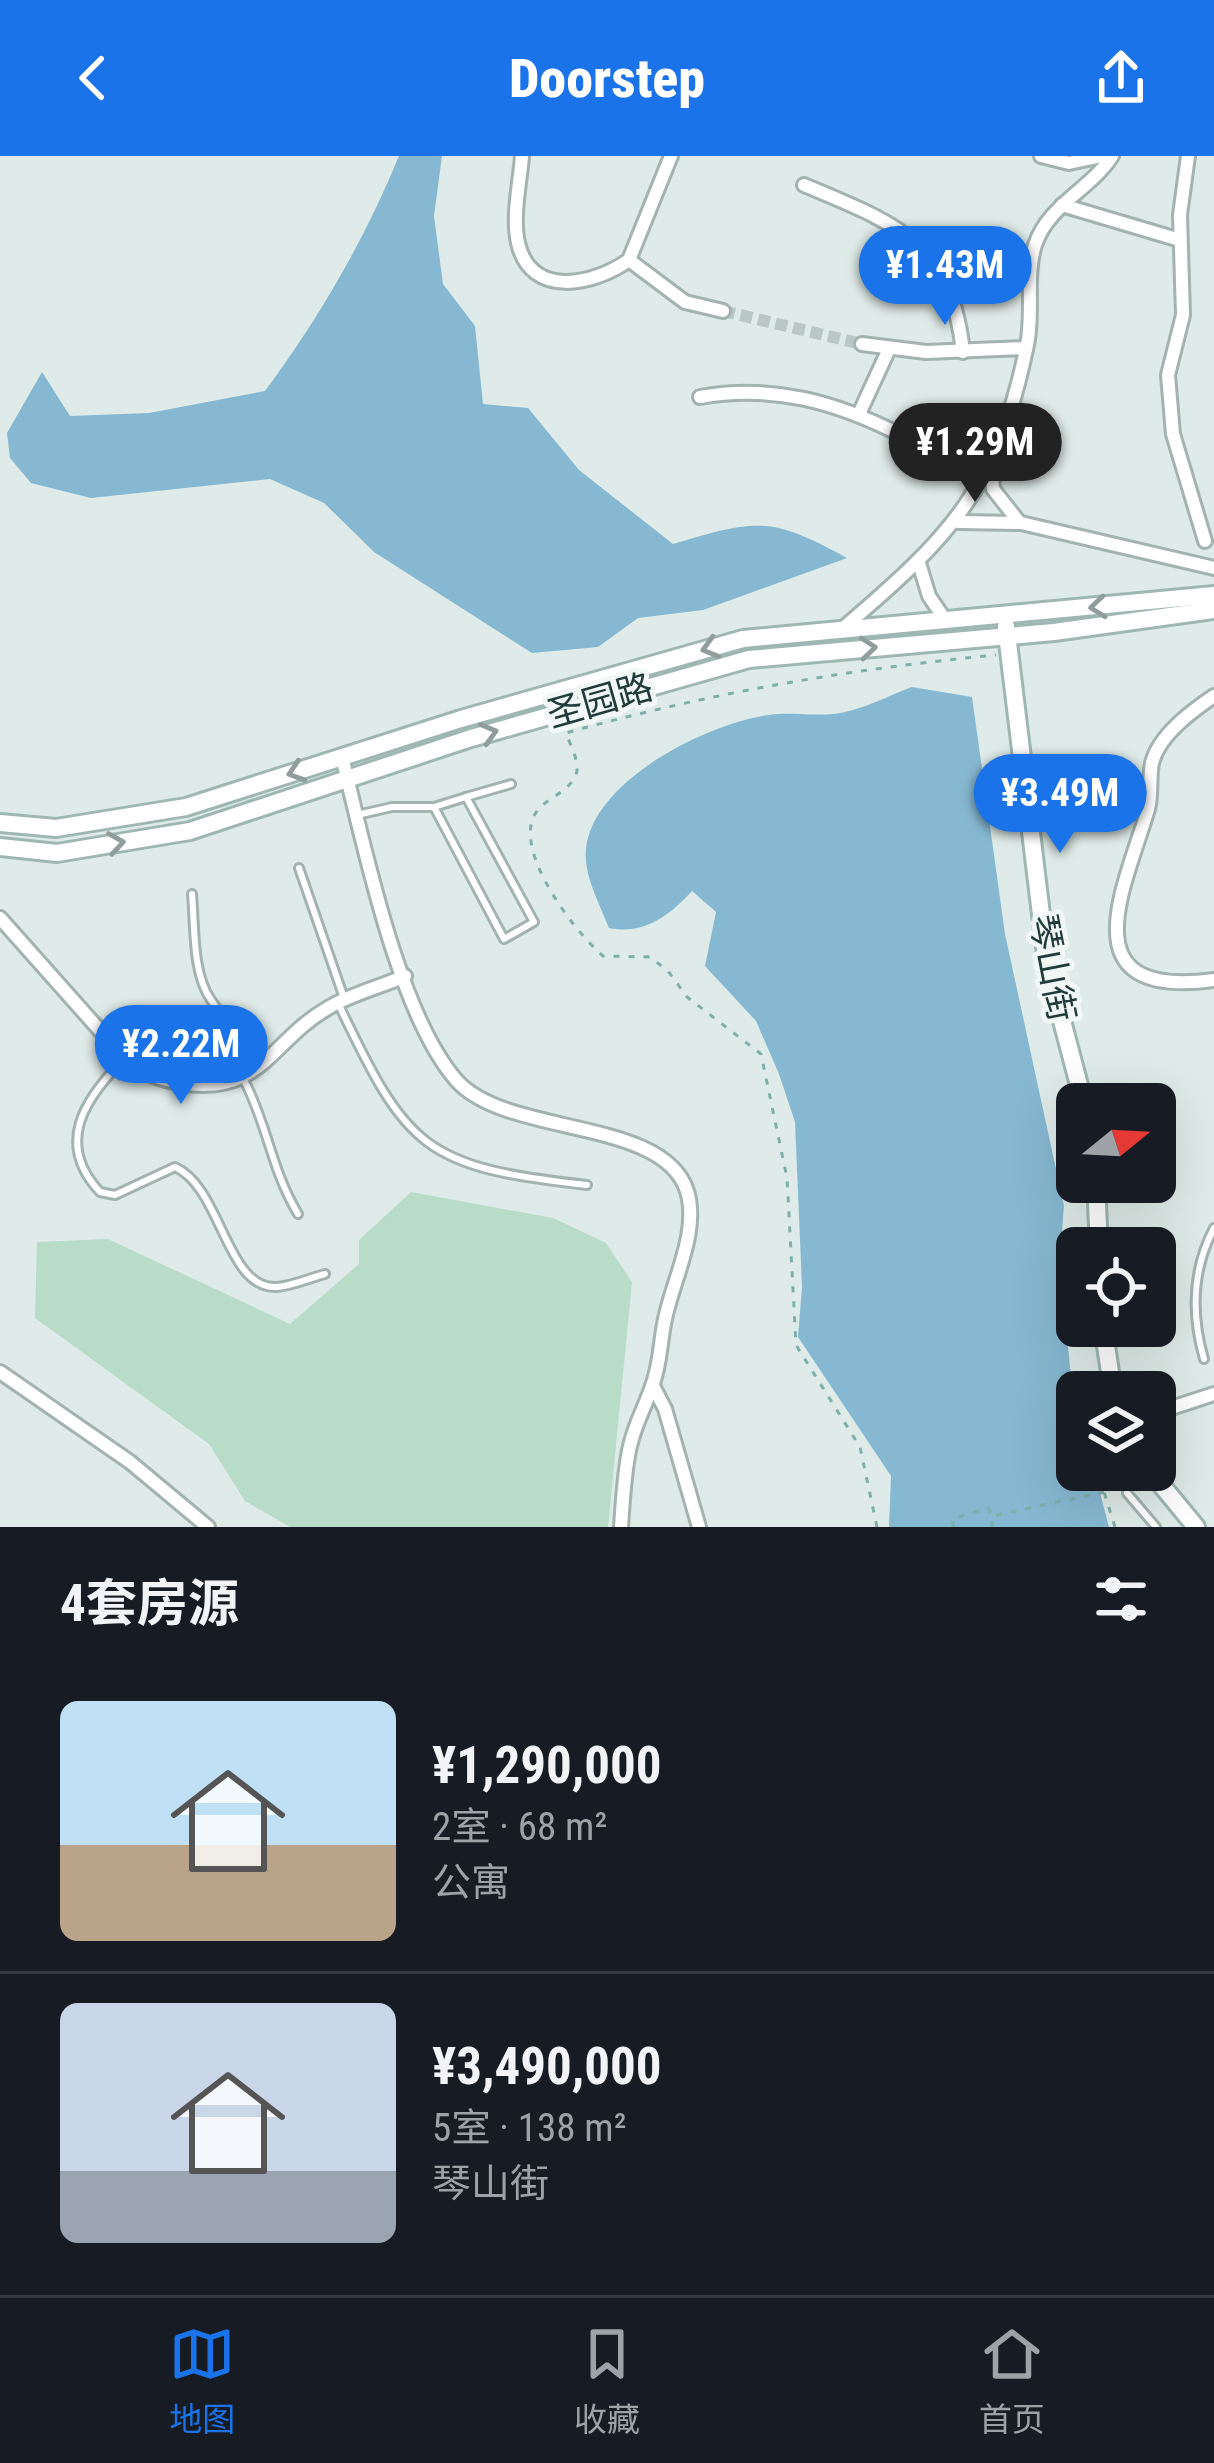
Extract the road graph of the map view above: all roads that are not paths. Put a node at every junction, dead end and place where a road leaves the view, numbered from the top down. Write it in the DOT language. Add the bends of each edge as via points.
graph roads {
  1 [pos="522,156"];
  2 [pos="670,156"];
  3 [pos="1041,156"];
  4 [pos="1102,156"];
  5 [pos="1112,156"];
  6 [pos="1188,156"];
  7 [pos="804,185"];
  8 [pos="1062,205"];
  9 [pos="1180,240"];
  10 [pos="629,260"];
  11 [pos="723,311"];
  12 [pos="862,344"];
  13 [pos="1027,348"];
  14 [pos="888,351"];
  15 [pos="963,352"];
  16 [pos="700,398"];
  17 [pos="859,414"];
  18 [pos="901,435"];
  19 [pos="991,460"];
  20 [pos="958,522"];
  21 [pos="1021,523"];
  22 [pos="1204,541"];
  23 [pos="919,563"];
  24 [pos="1214,568"];
  25 [pos="1214,595"];
  26 [pos="1214,610"];
  27 [pos="1005,616"];
  28 [pos="946,621"];
  29 [pos="840,630"];
  30 [pos="1009,645"];
  31 [pos="1214,695"];
  32 [pos="343,757"];
  33 [pos="348,779"];
  34 [pos="511,784"];
  35 [pos="466,797"];
  36 [pos="434,808"];
  37 [pos="354,816"];
  38 [pos="0,823"];
  39 [pos="0,848"];
  40 [pos="299,868"];
  41 [pos="192,894"];
  42 [pos="0,918"];
  43 [pos="406,976"];
  44 [pos="1214,980"];
  45 [pos="342,1002"];
  46 [pos="125,1058"];
  47 [pos="261,1065"];
  48 [pos="244,1080"];
  49 [pos="1078,1083"];
  50 [pos="587,1185"];
  51 [pos="298,1214"];
  52 [pos="1214,1228"];
  53 [pos="325,1274"];
  54 [pos="1204,1359"];
  55 [pos="0,1372"];
  56 [pos="652,1386"];
  57 [pos="1214,1394"];
  58 [pos="1176,1405"];
  59 [pos="1164,1491"];
  60 [pos="1127,1493"];
  61 [pos="1189,1525"];
  62 [pos="208,1527"];
  63 [pos="621,1527"];
  64 [pos="699,1527"];
  65 [pos="1156,1527"];
  1 -- 10 [label="street" via="518,246 537,274 569,284"];
  2 -- 10 [label="street"];
  3 -- 4 [label="street" via="1069,163"];
  5 -- 8 [label="street"];
  6 -- 9 [label="street"];
  7 -- 15 [label="street" via="867,211 928,250 950,287"];
  8 -- 9 [label="street"];
  8 -- 13 [label="street" via="1035,243"];
  9 -- 22 [label="street" via="1183,315 1169,387"];
  10 -- 11 [label="street" via="685,302"];
  12 -- 14 [label="street"];
  13 -- 15 [label="street"];
  13 -- 19 [label="street"];
  14 -- 15 [label="street"];
  14 -- 17 [label="street"];
  16 -- 17 [label="street" via="762,391"];
  17 -- 18 [label="street"];
  19 -- 20 [label="street"];
  19 -- 21 [label="street" via="993,489"];
  20 -- 21 [label="street"];
  20 -- 23 [label="street"];
  21 -- 24 [label="street"];
  23 -- 28 [label="street"];
  23 -- 29 [label="street"];
  25 -- 27 [label="street, 圣园路, one-way"];
  26 -- 30 [label="street, 圣园路"];
  27 -- 28 [label="street, 圣园路"];
  27 -- 30 [label="street, 琴山街"];
  28 -- 29 [label="street, 圣园路"];
  29 -- 32 [label="street, 圣园路, one-way" via="743,639"];
  33 -- 30 [label="street, 圣园路, one-way" via="749,659"];
  30 -- 49 [label="street, 琴山街" via="1046,964"];
  31 -- 44 [label="street" via="1177,725 1153,760 1149,806 1114,908 1118,943 1137,968 1174,982"];
  32 -- 33 [label="street"];
  32 -- 38 [label="street, 圣园路, one-way" via="186,807 56,828"];
  33 -- 37 [label="street"];
  39 -- 33 [label="street, 圣园路, one-way" via="57,853 190,831"];
  34 -- 35 [label="lane"];
  35 -- 36 [label="lane"];
  35 -- 36 [label="lane" via="534,922 504,938"];
  36 -- 37 [label="lane"];
  37 -- 43 [label="street"];
  40 -- 45 [label="lane"];
  41 -- 47 [label="lane" via="209,998"];
  42 -- 46 [label="street"];
  43 -- 45 [label="street"];
  43 -- 56 [label="street" via="435,1046 479,1100 640,1145 679,1176 688,1235"];
  45 -- 47 [label="street"];
  45 -- 50 [label="lane" via="401,1121 436,1149 514,1177"];
  46 -- 48 [label="street" via="161,1080 225,1087"];
  46 -- 53 [label="lane" via="82,1108 76,1143 88,1180 116,1195 175,1167 201,1184 230,1250 256,1278 276,1287"];
  47 -- 48 [label="street"];
  48 -- 51 [label="lane" via="267,1130 275,1175"];
  52 -- 54 [label="lane" via="1202,1250 1194,1307"];
  55 -- 62 [label="street"];
  56 -- 63 [label="street" via="630,1444"];
  56 -- 64 [label="street"];
  57 -- 58 [label="street"];
  59 -- 61 [label="street"];
  60 -- 65 [label="lane"];
}
